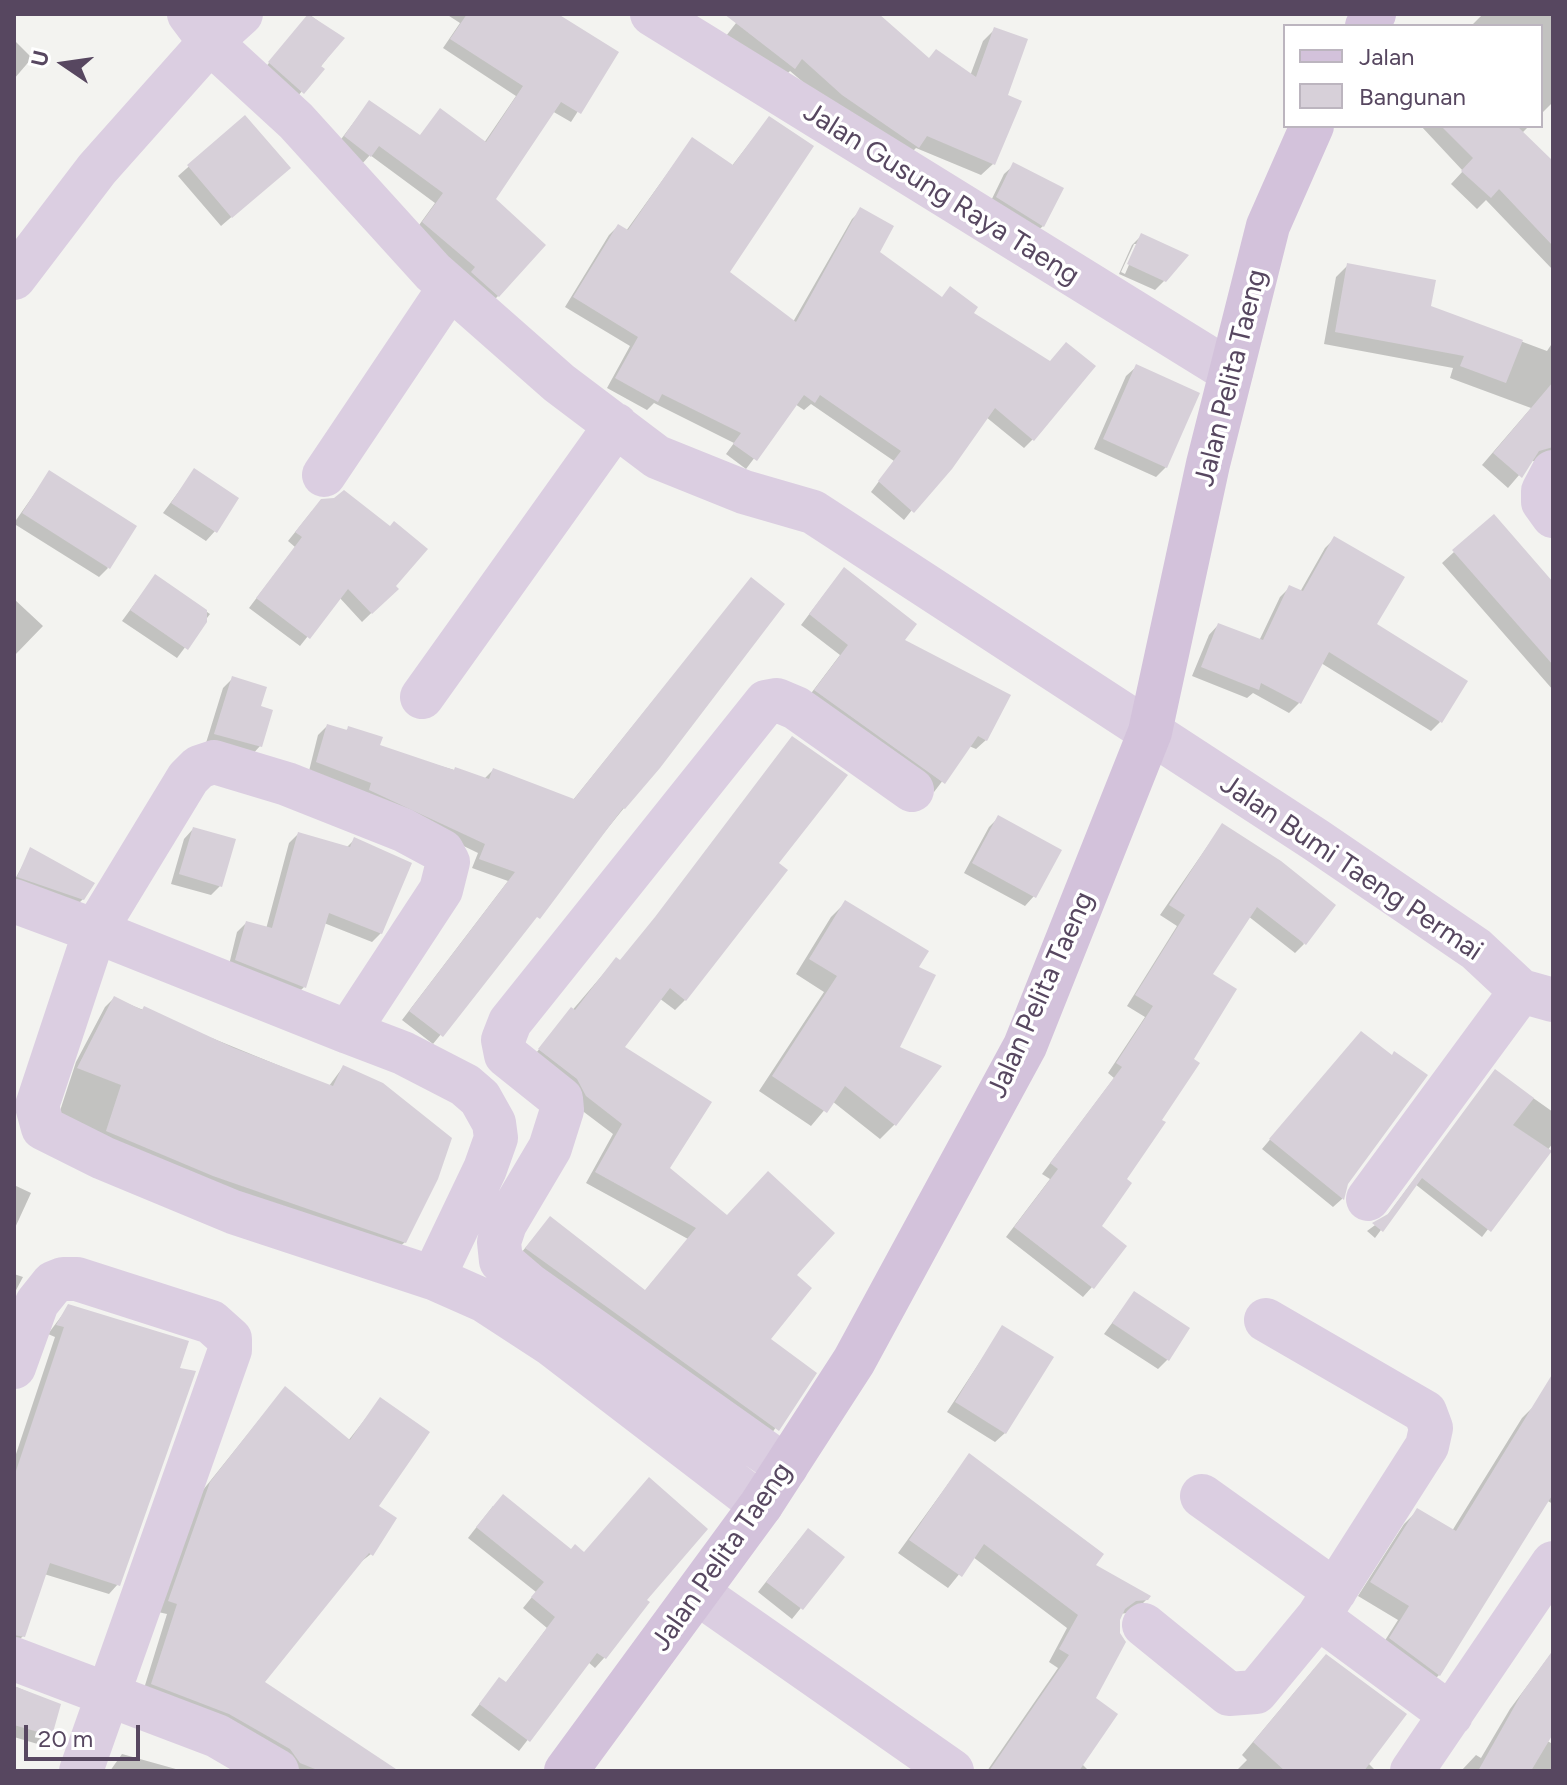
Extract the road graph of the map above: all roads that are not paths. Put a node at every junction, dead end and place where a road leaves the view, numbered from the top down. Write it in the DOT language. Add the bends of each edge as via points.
graph roads {
  1 [pos="652,14"];
  2 [pos="213,23"];
  3 [pos="1311,128"];
  4 [pos="14,278"];
  5 [pos="450,287"];
  6 [pos="1231,372"];
  7 [pos="616,425"];
  8 [pos="1553,472"];
  9 [pos="324,475"];
  10 [pos="1553,516"];
  11 [pos="422,697"];
  12 [pos="1150,732"];
  13 [pos="912,790"];
  14 [pos="14,901"];
  15 [pos="95,931"];
  16 [pos="1537,996"];
  17 [pos="348,1032"];
  18 [pos="1368,1199"];
  19 [pos="433,1278"];
  20 [pos="1266,1320"];
  21 [pos="14,1367"];
  22 [pos="786,1467"];
  23 [pos="1202,1496"];
  24 [pos="761,1505"];
  25 [pos="1553,1563"];
  26 [pos="699,1594"];
  27 [pos="1326,1604"];
  28 [pos="1144,1625"];
  29 [pos="14,1659"];
  30 [pos="107,1693"];
  31 [pos="1451,1715"];
  32 [pos="81,1771"];
  33 [pos="277,1771"];
  34 [pos="566,1771"];
  35 [pos="952,1771"];
  36 [pos="1412,1771"];
  1 -- 6 [label="street, Jalan Gusung Raya Taeng"];
  2 -- 4 [label="street"];
  2 -- 5 [label="street, Jalan Bumi Taeng Permai"];
  3 -- 6 [label="street, Jalan Pelita Taeng" via="1268,226"];
  5 -- 7 [label="street, Jalan Bumi Taeng Permai" via="559,383"];
  5 -- 9 [label="street"];
  6 -- 12 [label="street, Jalan Pelita Taeng"];
  7 -- 11 [label="street"];
  7 -- 12 [label="street, Jalan Bumi Taeng Permai" via="657,457 744,492 813,512"];
  8 -- 10 [label="street" via="1543,502"];
  12 -- 16 [label="street, Jalan Bumi Taeng Permai" via="1476,949"];
  12 -- 22 [label="street, Jalan Pelita Taeng" via="1025,1046 854,1361"];
  13 -- 22 [label="street" via="796,708 777,700 766,702 510,1022 503,1040 506,1055 561,1099 562,1110 550,1148 505,1224 499,1242 501,1261"];
  14 -- 15 [label="street"];
  15 -- 17 [label="street"];
  15 -- 17 [label="street" via="188,778 205,764 225,765 346,806 429,842 448,862 441,890"];
  15 -- 19 [label="street" via="37,1106 43,1128 233,1212"];
  16 -- 18 [label="street"];
  17 -- 19 [label="street" via="465,1085 480,1098 494,1123 496,1138 485,1169"];
  19 -- 24 [label="street" via="485,1301 551,1344"];
  20 -- 27 [label="street" via="1425,1412 1431,1428 1427,1446"];
  21 -- 30 [label="street" via="37,1303 63,1279 211,1322 230,1339"];
  22 -- 24 [label="street, Jalan Pelita Taeng"];
  23 -- 27 [label="street"];
  24 -- 26 [label="street, Jalan Pelita Taeng"];
  25 -- 31 [label="street"];
  26 -- 34 [label="street, Jalan Pelita Taeng"];
  26 -- 35 [label="street"];
  27 -- 28 [label="street" via="1256,1692 1242,1695 1229,1694"];
  27 -- 31 [label="street"];
  29 -- 30 [label="street"];
  30 -- 32 [label="street"];
  30 -- 33 [label="street" via="217,1736"];
  31 -- 36 [label="street"];
}
